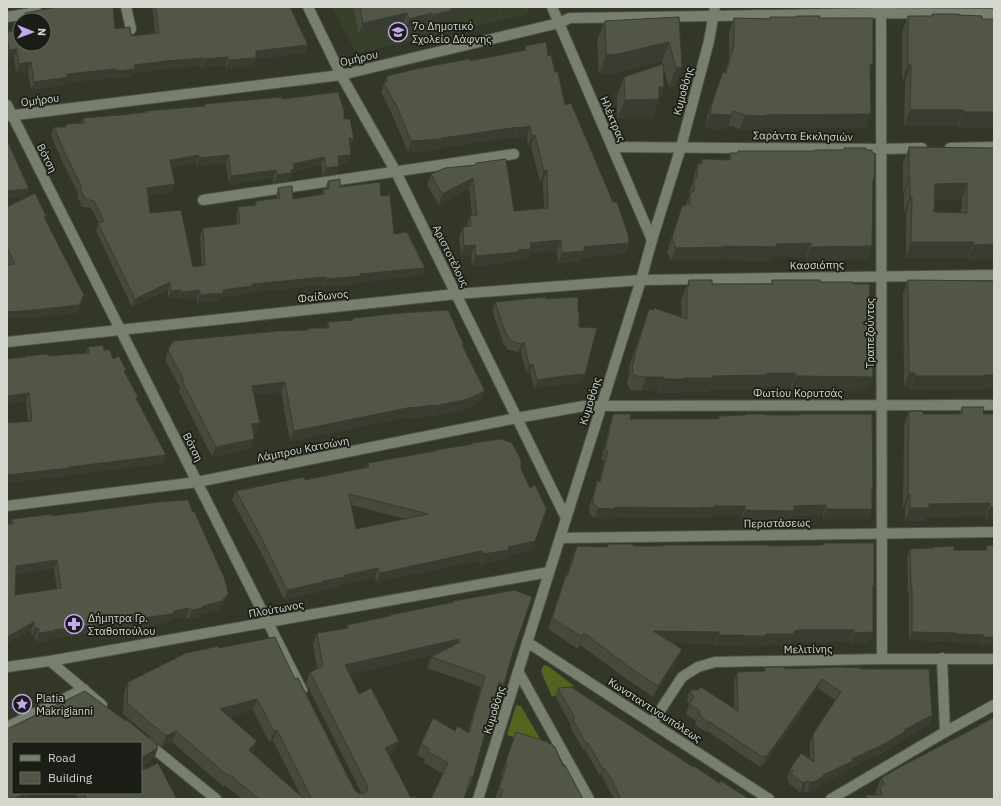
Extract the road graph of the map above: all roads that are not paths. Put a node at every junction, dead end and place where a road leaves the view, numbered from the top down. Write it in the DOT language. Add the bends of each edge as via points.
graph roads {
  1 [pos="126,7"];
  2 [pos="308,7"];
  3 [pos="552,7"];
  4 [pos="881,10"];
  5 [pos="43,11"];
  6 [pos="714,12"];
  7 [pos="994,14"];
  8 [pos="7,17"];
  9 [pos="559,23"];
  10 [pos="131,29"];
  11 [pos="341,75"];
  12 [pos="7,105"];
  13 [pos="10,116"];
  14 [pos="612,147"];
  15 [pos="681,147"];
  16 [pos="994,147"];
  17 [pos="881,149"];
  18 [pos="514,154"];
  19 [pos="396,172"];
  20 [pos="203,200"];
  21 [pos="652,240"];
  22 [pos="994,275"];
  23 [pos="882,276"];
  24 [pos="641,280"];
  25 [pos="456,294"];
  26 [pos="120,330"];
  27 [pos="7,342"];
  28 [pos="882,405"];
  29 [pos="994,405"];
  30 [pos="601,406"];
  31 [pos="517,418"];
  32 [pos="197,482"];
  33 [pos="7,506"];
  34 [pos="566,518"];
  35 [pos="994,532"];
  36 [pos="882,533"];
  37 [pos="560,538"];
  38 [pos="549,572"];
  39 [pos="268,622"];
  40 [pos="527,642"];
  41 [pos="942,658"];
  42 [pos="882,659"];
  43 [pos="994,659"];
  44 [pos="50,662"];
  45 [pos="7,667"];
  46 [pos="518,671"];
  47 [pos="84,689"];
  48 [pos="308,700"];
  49 [pos="994,705"];
  50 [pos="107,709"];
  51 [pos="652,723"];
  52 [pos="7,727"];
  53 [pos="945,732"];
  54 [pos="137,734"];
  55 [pos="214,798"];
  56 [pos="478,799"];
  57 [pos="588,799"];
  58 [pos="769,799"];
  59 [pos="831,799"];
  1 -- 10 [label="street"];
  2 -- 11 [label="street, Αριστοτέλους"];
  3 -- 9 [label="street, Ηλέκτρας"];
  4 -- 6 [label="street, Ομήρου"];
  4 -- 7 [label="street, Ομήρου"];
  4 -- 17 [label="street, Τραπεζούντος"];
  5 -- 8 [label="street"];
  6 -- 9 [label="street, Ομήρου" via="570,18"];
  6 -- 15 [label="street, Κυμοθόης" via="709,41"];
  9 -- 11 [label="street, Ομήρου"];
  9 -- 14 [label="street, Ηλέκτρας"];
  11 -- 13 [label="street, Ομήρου"];
  11 -- 19 [label="street, Αριστοτέλους"];
  12 -- 13 [label="street, Βότση"];
  13 -- 26 [label="street, Βότση"];
  14 -- 15 [label="street, Σαράντα Εκκλησιών"];
  14 -- 21 [label="street, Ηλέκτρας"];
  15 -- 17 [label="street, Σαράντα Εκκλησιών"];
  15 -- 21 [label="street, Κυμοθόης"];
  16 -- 17 [label="street, Σαράντα Εκκλησιών"];
  17 -- 23 [label="street, Τραπεζούντος"];
  18 -- 19 [label="street"];
  19 -- 20 [label="street"];
  19 -- 25 [label="street, Αριστοτέλους"];
  21 -- 24 [label="street, Κυμοθόης"];
  22 -- 23 [label="street, Κασσιόπης"];
  23 -- 24 [label="street, Κασσιόπης"];
  23 -- 28 [label="street, Τραπεζούντος"];
  24 -- 25 [label="street, Φαίδωνος"];
  24 -- 30 [label="street, Κυμοθόης"];
  25 -- 26 [label="street, Φαίδωνος"];
  25 -- 31 [label="street, Αριστοτέλους"];
  26 -- 27 [label="street, Φαίδωνος"];
  26 -- 32 [label="street, Βότση"];
  28 -- 29 [label="street, Φωτίου Κορυτσάς"];
  28 -- 30 [label="street, Φωτίου Κορυτσάς"];
  28 -- 36 [label="street, Τραπεζούντος"];
  30 -- 31 [label="street, Λάμπρου Κατσώνη" via="584,406"];
  30 -- 34 [label="street, Κυμοθόης"];
  31 -- 32 [label="street, Λάμπρου Κατσώνη"];
  31 -- 34 [label="street, Αριστοτέλους"];
  32 -- 33 [label="street, Λάμπρου Κατσώνη"];
  32 -- 39 [label="street, Βότση"];
  34 -- 37 [label="street, Κυμοθόης"];
  35 -- 36 [label="street, Περιστάσεως"];
  36 -- 37 [label="street, Περιστάσεως"];
  36 -- 42 [label="street, Τραπεζούντος"];
  37 -- 38 [label="street, Κυμοθόης"];
  38 -- 39 [label="street, Πλούτωνος"];
  38 -- 40 [label="street, Κυμοθόης"];
  39 -- 44 [label="street, Πλούτωνος"];
  39 -- 48 [label="street, Βότση"];
  40 -- 46 [label="street, Κυμοθόης"];
  40 -- 51 [label="street, Κωνσταντινουπόλεως"];
  41 -- 42 [label="street, Μελιτίνης"];
  41 -- 43 [label="street, Μελιτίνης"];
  41 -- 53 [label="street"];
  42 -- 51 [label="street, Μελιτίνης" via="716,662 698,667 682,677"];
  44 -- 45 [label="street, Πλούτωνος"];
  44 -- 47 [label="street"];
  46 -- 56 [label="street, Κυμοθόης"];
  46 -- 57 [label="street"];
  47 -- 50 [label="street"];
  47 -- 52 [label="street"];
  49 -- 53 [label="street"];
  51 -- 58 [label="street, Κωνσταντινουπόλεως"];
  53 -- 59 [label="street"];
  54 -- 55 [label="street" via="163,761"];
}
